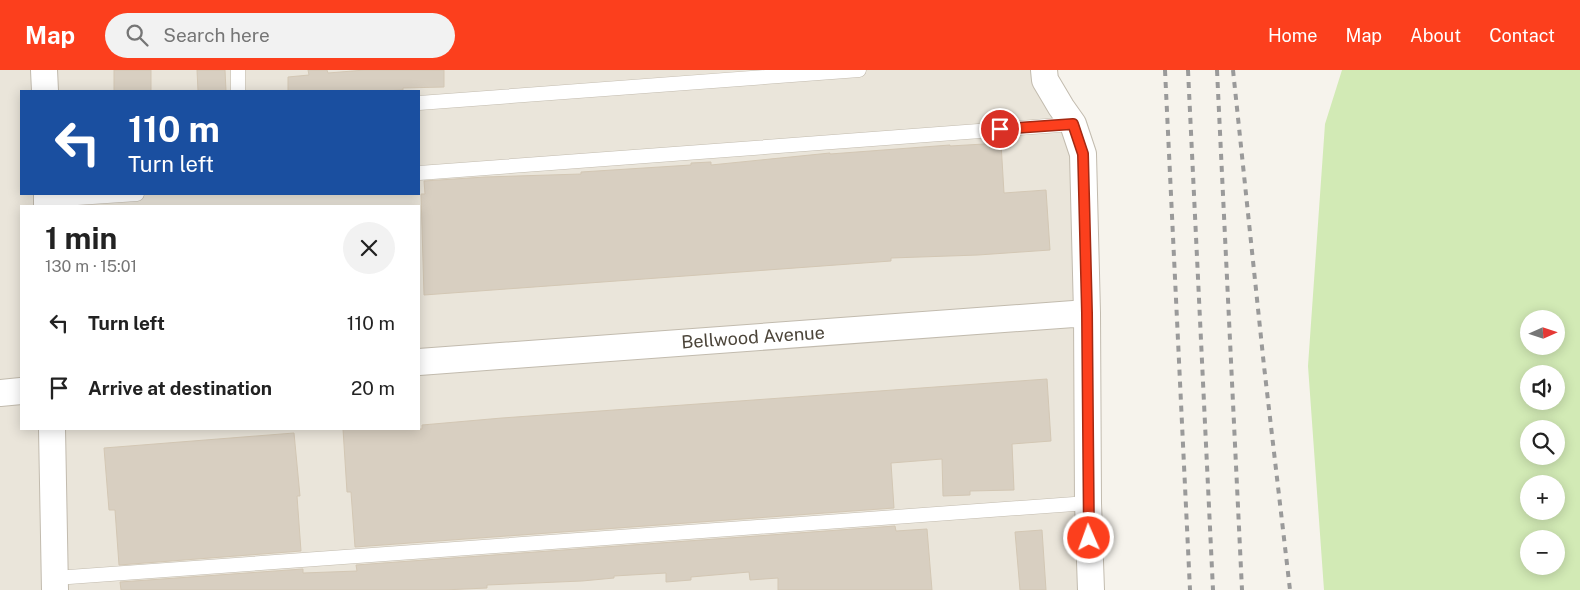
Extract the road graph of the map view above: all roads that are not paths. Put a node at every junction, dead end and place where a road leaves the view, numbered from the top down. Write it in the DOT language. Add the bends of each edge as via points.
graph roads {
  1 [pos="44,70"];
  2 [pos="238,70"];
  3 [pos="859,70"];
  4 [pos="1044,70"];
  5 [pos="45,90"];
  6 [pos="238,90"];
  7 [pos="420,103"];
  8 [pos="1073,124"];
  9 [pos="420,173"];
  10 [pos="122,195"];
  11 [pos="47,200"];
  12 [pos="1087,313"];
  13 [pos="420,362"];
  14 [pos="20,391"];
  15 [pos="0,393"];
  16 [pos="52,430"];
  17 [pos="1088,503"];
  18 [pos="55,584"];
  19 [pos="1091,590"];
  1 -- 5 [label="street"];
  2 -- 6 [label="lane"];
  3 -- 7 [label="lane"];
  4 -- 8 [label="street" via="1045,80"];
  8 -- 9 [label="lane"];
  8 -- 12 [label="street" via="1083,154"];
  10 -- 11 [label="lane"];
  12 -- 13 [label="street, Bellwood Avenue"];
  12 -- 17 [label="street"];
  14 -- 15 [label="street"];
  16 -- 18 [label="street"];
  17 -- 18 [label="lane"];
  17 -- 19 [label="street"];
}
